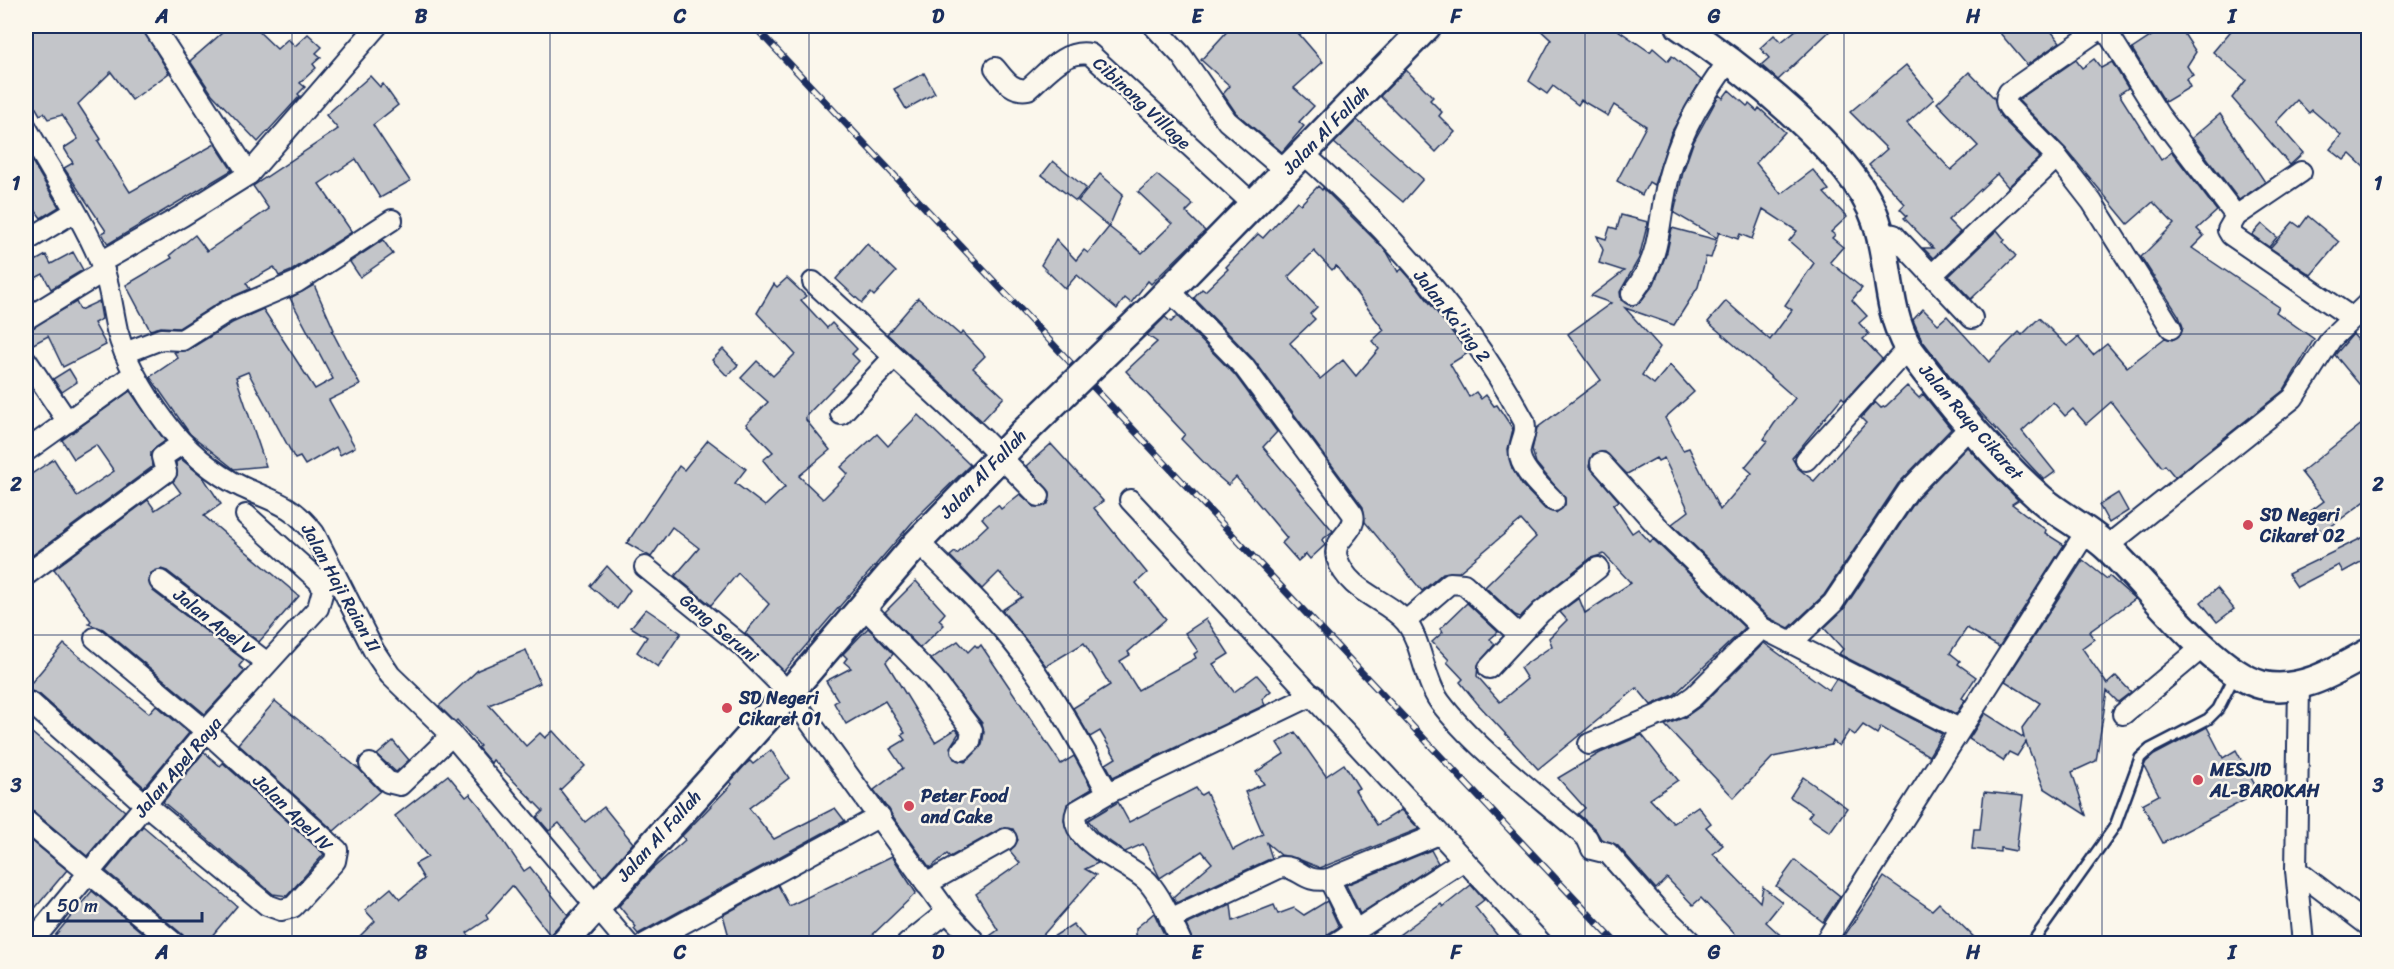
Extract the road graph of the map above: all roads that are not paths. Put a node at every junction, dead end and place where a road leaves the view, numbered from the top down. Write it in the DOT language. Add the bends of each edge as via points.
graph roads {
  1 [pos="377,26"];
  2 [pos="1154,26"];
  3 [pos="1426,26"];
  4 [pos="1685,27"];
  5 [pos="158,28"];
  6 [pos="2089,30"];
  7 [pos="1729,60"];
  8 [pos="995,68"];
  9 [pos="26,128"];
  10 [pos="2057,157"];
  11 [pos="1295,162"];
  12 [pos="2301,172"];
  13 [pos="249,174"];
  14 [pos="1254,205"];
  15 [pos="74,212"];
  16 [pos="2236,216"];
  17 [pos="392,220"];
  18 [pos="1879,232"];
  19 [pos="26,241"];
  20 [pos="103,267"];
  21 [pos="1932,275"];
  22 [pos="813,282"];
  23 [pos="1632,294"];
  24 [pos="1160,300"];
  25 [pos="2368,303"];
  26 [pos="1972,318"];
  27 [pos="2352,318"];
  28 [pos="26,319"];
  29 [pos="2171,328"];
  30 [pos="1908,348"];
  31 [pos="125,353"];
  32 [pos="894,358"];
  33 [pos="26,360"];
  34 [pos="134,374"];
  35 [pos="841,414"];
  36 [pos="68,422"];
  37 [pos="1971,426"];
  38 [pos="183,443"];
  39 [pos="26,451"];
  40 [pos="1000,458"];
  41 [pos="1806,460"];
  42 [pos="1601,463"];
  43 [pos="1039,496"];
  44 [pos="1130,500"];
  45 [pos="1554,501"];
  46 [pos="246,515"];
  47 [pos="2096,539"];
  48 [pos="918,542"];
  49 [pos="645,567"];
  50 [pos="1598,568"];
  51 [pos="26,575"];
  52 [pos="160,580"];
  53 [pos="863,606"];
  54 [pos="1406,621"];
  55 [pos="1762,628"];
  56 [pos="1520,635"];
  57 [pos="95,638"];
  58 [pos="1791,644"];
  59 [pos="2204,646"];
  60 [pos="2368,653"];
  61 [pos="267,663"];
  62 [pos="1489,668"];
  63 [pos="2235,675"];
  64 [pos="2299,685"];
  65 [pos="789,693"];
  66 [pos="1313,695"];
  67 [pos="31,703"];
  68 [pos="2123,714"];
  69 [pos="1959,729"];
  70 [pos="206,732"];
  71 [pos="452,735"];
  72 [pos="1588,744"];
  73 [pos="962,750"];
  74 [pos="370,764"];
  75 [pos="1108,793"];
  76 [pos="146,805"];
  77 [pos="880,816"];
  78 [pos="26,821"];
  79 [pos="1439,834"];
  80 [pos="1006,839"];
  81 [pos="1464,860"];
  82 [pos="2296,870"];
  83 [pos="89,874"];
  84 [pos="1329,879"];
  85 [pos="926,884"];
  86 [pos="596,905"];
  87 [pos="947,912"];
  88 [pos="1170,919"];
  89 [pos="2368,925"];
  90 [pos="1355,931"];
  91 [pos="30,941"];
  92 [pos="175,944"];
  93 [pos="563,944"];
  94 [pos="628,944"];
  95 [pos="645,944"];
  96 [pos="907,944"];
  97 [pos="977,944"];
  98 [pos="1182,944"];
  99 [pos="1335,944"];
  100 [pos="1542,944"];
  101 [pos="1693,944"];
  102 [pos="1824,944"];
  103 [pos="2031,944"];
  104 [pos="2303,944"];
  1 -- 13 [label="street"];
  2 -- 11 [label="street, Jalan Ka'ing 2" via="1181,55 1227,121"];
  3 -- 11 [label="street, Jalan Al Fallah"];
  4 -- 7 [label="street, Jalan Raya Cikaret"];
  5 -- 13 [label="street"];
  6 -- 10 [label="street" via="2006,98 2010,109"];
  6 -- 16 [label="street" via="2106,30 2159,116"];
  7 -- 18 [label="street, Jalan Raya Cikaret" via="1844,167 1869,204"];
  7 -- 23 [label="street" via="1688,120 1671,170 1658,245"];
  8 -- 14 [label="street, Cibinong Village" via="1009,85 1028,89 1068,56 1090,54"];
  9 -- 15 [label="street, Jalan Haji Raian II"];
  10 -- 21 [label="street"];
  10 -- 29 [label="street" via="2092,202"];
  11 -- 14 [label="street, Jalan Al Fallah"];
  11 -- 45 [label="street, Jalan Ka'ing 2" via="1378,224 1476,341 1524,421 1520,449 1523,464"];
  12 -- 16 [label="street"];
  13 -- 20 [label="street"];
  14 -- 24 [label="street, Jalan Al Fallah"];
  15 -- 19 [label="street"];
  15 -- 20 [label="street, Jalan Haji Raian II"];
  16 -- 27 [label="street" via="2229,225 2231,235"];
  17 -- 31 [label="street" via="297,282 226,312 182,340 161,339"];
  18 -- 21 [label="street" via="1893,235"];
  18 -- 30 [label="street, Jalan Raya Cikaret" via="1889,296"];
  20 -- 28 [label="street"];
  20 -- 31 [label="street, Jalan Haji Raian II"];
  21 -- 26 [label="street"];
  22 -- 32 [label="street"];
  24 -- 40 [label="street, Jalan Al Fallah, bridge"];
  24 -- 54 [label="street" via="1244,367 1355,519 1338,542 1337,560 1361,591"];
  25 -- 27 [label="street"];
  27 -- 47 [label="street" via="2331,339 2293,398"];
  30 -- 37 [label="street, Jalan Raya Cikaret"];
  30 -- 41 [label="street"];
  31 -- 34 [label="street, Jalan Haji Raian II"];
  32 -- 35 [label="street"];
  32 -- 40 [label="street"];
  33 -- 36 [label="street"];
  34 -- 36 [label="street"];
  34 -- 38 [label="street, Jalan Haji Raian II"];
  36 -- 39 [label="street"];
  37 -- 47 [label="street, Jalan Raya Cikaret" via="2041,499"];
  37 -- 58 [label="street" via="1908,491 1833,603"];
  38 -- 51 [label="street" via="162,458 166,472"];
  38 -- 71 [label="street, Jalan Haji Raian II" via="240,487 283,503 300,515 314,533 390,675"];
  40 -- 43 [label="street"];
  40 -- 48 [label="street, Jalan Al Fallah"];
  42 -- 55 [label="street" via="1659,528"];
  44 -- 66 [label="street"];
  46 -- 61 [label="street, Jalan Apel Raya" via="314,576 323,590 318,608"];
  47 -- 59 [label="street, Jalan Raya Cikaret"];
  47 -- 69 [label="street"];
  48 -- 53 [label="street, Jalan Al Fallah"];
  48 -- 75 [label="street" via="1012,640 1070,723"];
  49 -- 65 [label="street, Gang Seruni" via="749,653"];
  50 -- 56 [label="street" via="1541,612"];
  52 -- 61 [label="street, Jalan Apel V"];
  53 -- 65 [label="street, Jalan Al Fallah"];
  53 -- 73 [label="street" via="933,678 972,730 970,742"];
  54 -- 56 [label="street" via="1450,583 1457,583 1480,597"];
  54 -- 101 [label="street" via="1428,679 1455,719 1587,838 1592,849 1608,853"];
  55 -- 58 [label="street"];
  55 -- 72 [label="street" via="1680,706"];
  56 -- 62 [label="street"];
  57 -- 70 [label="street"];
  58 -- 69 [label="street"];
  59 -- 63 [label="street, Jalan Raya Cikaret"];
  59 -- 68 [label="street"];
  60 -- 64 [label="street, Jalan Raya Cikaret" via="2322,678"];
  61 -- 70 [label="street, Jalan Apel Raya"];
  63 -- 64 [label="street, Jalan Raya Cikaret" via="2263,686"];
  63 -- 103 [label="lane" via="2218,710 2208,719 2150,748 2140,758 2115,826"];
  64 -- 82 [label="street"];
  65 -- 77 [label="street, Gang Seruni"];
  65 -- 86 [label="street, Jalan Al Fallah"];
  66 -- 75 [label="street"];
  66 -- 79 [label="street"];
  67 -- 76 [label="street"];
  69 -- 102 [label="street"];
  70 -- 76 [label="street, Jalan Apel Raya"];
  70 -- 76 [label="street, Jalan Apel IV" via="336,850 335,861 293,907 281,910 267,905"];
  71 -- 74 [label="street" via="400,785 388,782"];
  71 -- 86 [label="street, Jalan Haji Raian II"];
  75 -- 88 [label="street" via="1075,814 1081,833 1092,845 1139,873"];
  76 -- 83 [label="street, Jalan Apel Raya"];
  77 -- 85 [label="street, Gang Seruni"];
  77 -- 95 [label="street"];
  78 -- 83 [label="street"];
  79 -- 81 [label="street"];
  79 -- 84 [label="street"];
  80 -- 85 [label="street"];
  81 -- 90 [label="street"];
  81 -- 100 [label="street"];
  82 -- 89 [label="street"];
  82 -- 104 [label="street"];
  83 -- 91 [label="street, Jalan Apel Raya"];
  83 -- 92 [label="street"];
  84 -- 88 [label="street" via="1312,880 1281,867"];
  84 -- 90 [label="street"];
  85 -- 87 [label="street, Gang Seruni"];
  86 -- 93 [label="street, Jalan Al Fallah"];
  86 -- 94 [label="street, Jalan Haji Raian II"];
  87 -- 96 [label="street"];
  87 -- 97 [label="street, Gang Seruni"];
  88 -- 98 [label="street"];
  90 -- 99 [label="street"];
}
